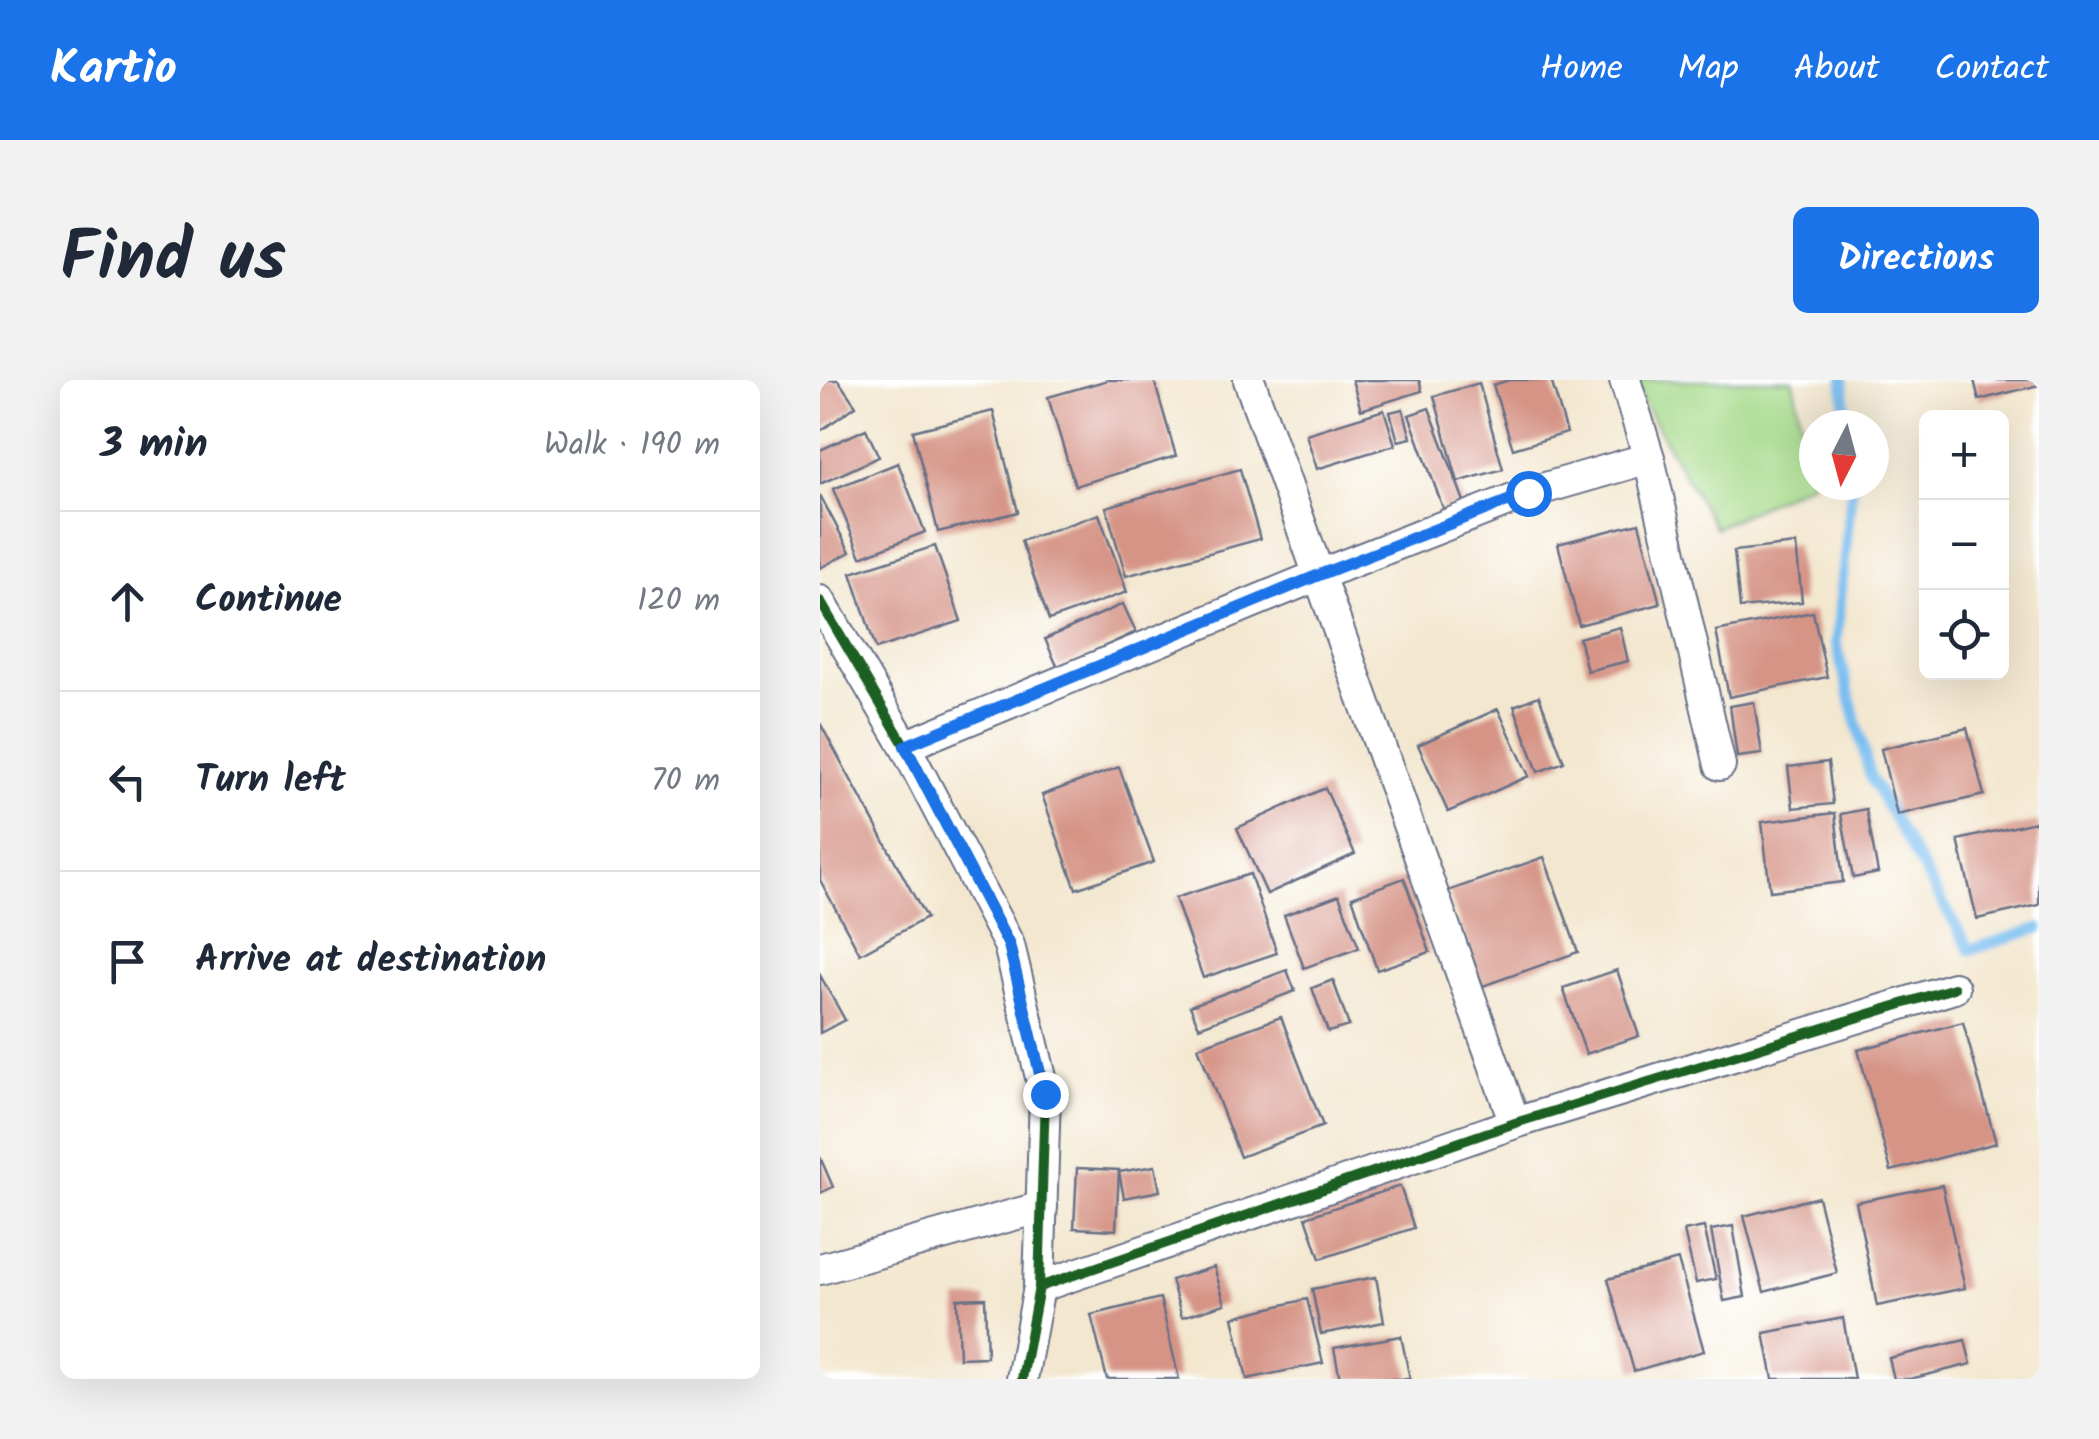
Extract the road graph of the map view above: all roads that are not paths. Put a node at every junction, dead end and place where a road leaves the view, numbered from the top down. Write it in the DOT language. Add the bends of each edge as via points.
graph roads {
  1 [pos="1249,380"];
  2 [pos="1625,380"];
  3 [pos="1648,458"];
  4 [pos="1319,575"];
  5 [pos="820,601"];
  6 [pos="905,746"];
  7 [pos="1720,765"];
  8 [pos="1954,988"];
  9 [pos="1515,1123"];
  10 [pos="1042,1206"];
  11 [pos="820,1269"];
  12 [pos="1040,1286"];
  13 [pos="1022,1379"];
  1 -- 4 [label="street"];
  2 -- 3 [label="street"];
  3 -- 4 [label="street" via="1528,493"];
  3 -- 7 [label="street"];
  4 -- 6 [label="street"];
  4 -- 9 [label="street"];
  5 -- 6 [label="street"];
  6 -- 10 [label="street" via="1009,945 1045,1094"];
  8 -- 9 [label="street"];
  9 -- 12 [label="street"];
  10 -- 11 [label="street"];
  10 -- 12 [label="street"];
  12 -- 13 [label="street"];
}
